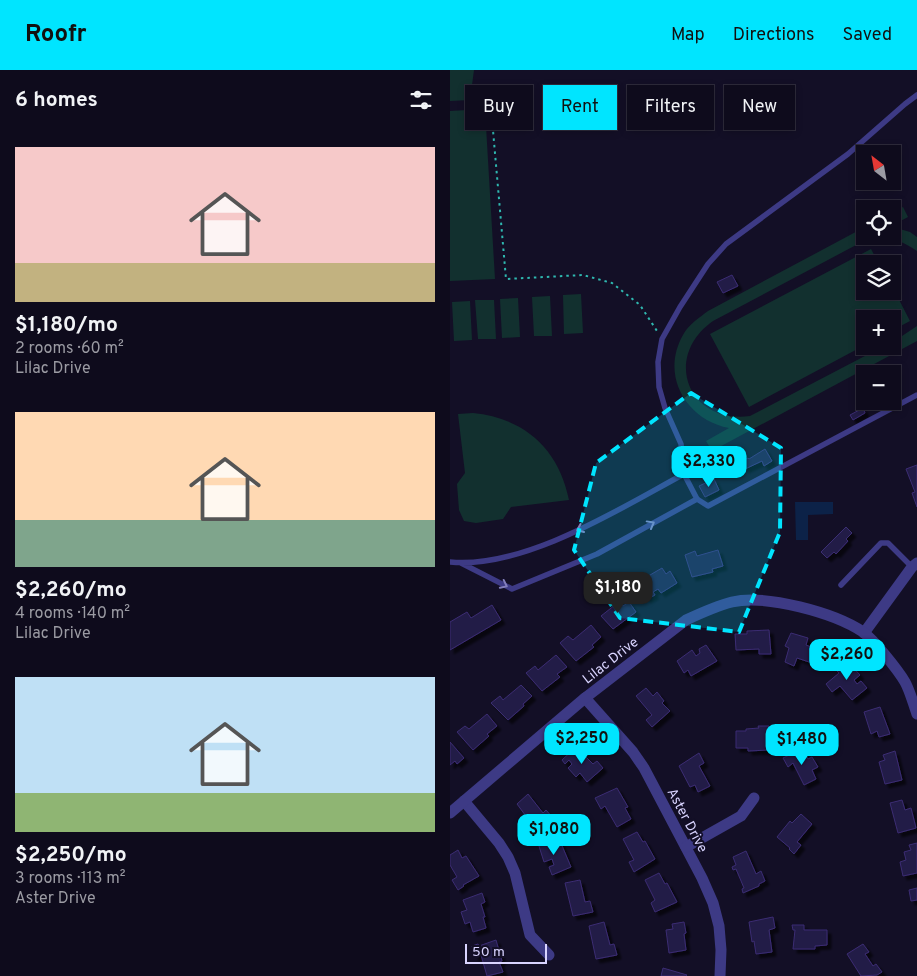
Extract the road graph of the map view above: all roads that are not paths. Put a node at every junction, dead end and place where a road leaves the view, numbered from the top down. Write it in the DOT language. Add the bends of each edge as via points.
graph roads {
  1 [pos="917,95"];
  2 [pos="917,394"];
  3 [pos="684,474"];
  4 [pos="697,498"];
  5 [pos="450,562"];
  6 [pos="461,563"];
  7 [pos="915,565"];
  8 [pos="841,584"];
  9 [pos="864,632"];
  10 [pos="585,698"];
  11 [pos="917,714"];
  12 [pos="754,798"];
  13 [pos="464,801"];
  14 [pos="450,813"];
  15 [pos="686,847"];
  16 [pos="548,955"];
  17 [pos="720,976"];
  1 -- 3 [label="lane" via="848,154 726,244 708,264 662,339 658,362 659,387 681,444"];
  2 -- 4 [label="lane" via="708,506"];
  3 -- 4 [label="lane"];
  3 -- 6 [label="lane, one-way" via="582,529 509,557"];
  6 -- 4 [label="lane, one-way" via="512,589 597,554"];
  5 -- 6 [label="lane"];
  7 -- 8 [label="lane" via="888,543 882,543"];
  7 -- 9 [label="street"];
  9 -- 10 [label="street, Lilac Drive" via="804,608 764,601 734,602 686,620"];
  9 -- 11 [label="street, Lilac Drive" via="905,682"];
  10 -- 13 [label="street, Lilac Drive"];
  10 -- 15 [label="street, Aster Drive" via="639,760"];
  12 -- 15 [label="street" via="741,816"];
  13 -- 14 [label="street, Lilac Drive"];
  13 -- 16 [label="street" via="508,857 530,934"];
  15 -- 17 [label="street, Aster Drive" via="713,903 719,926"];
}
